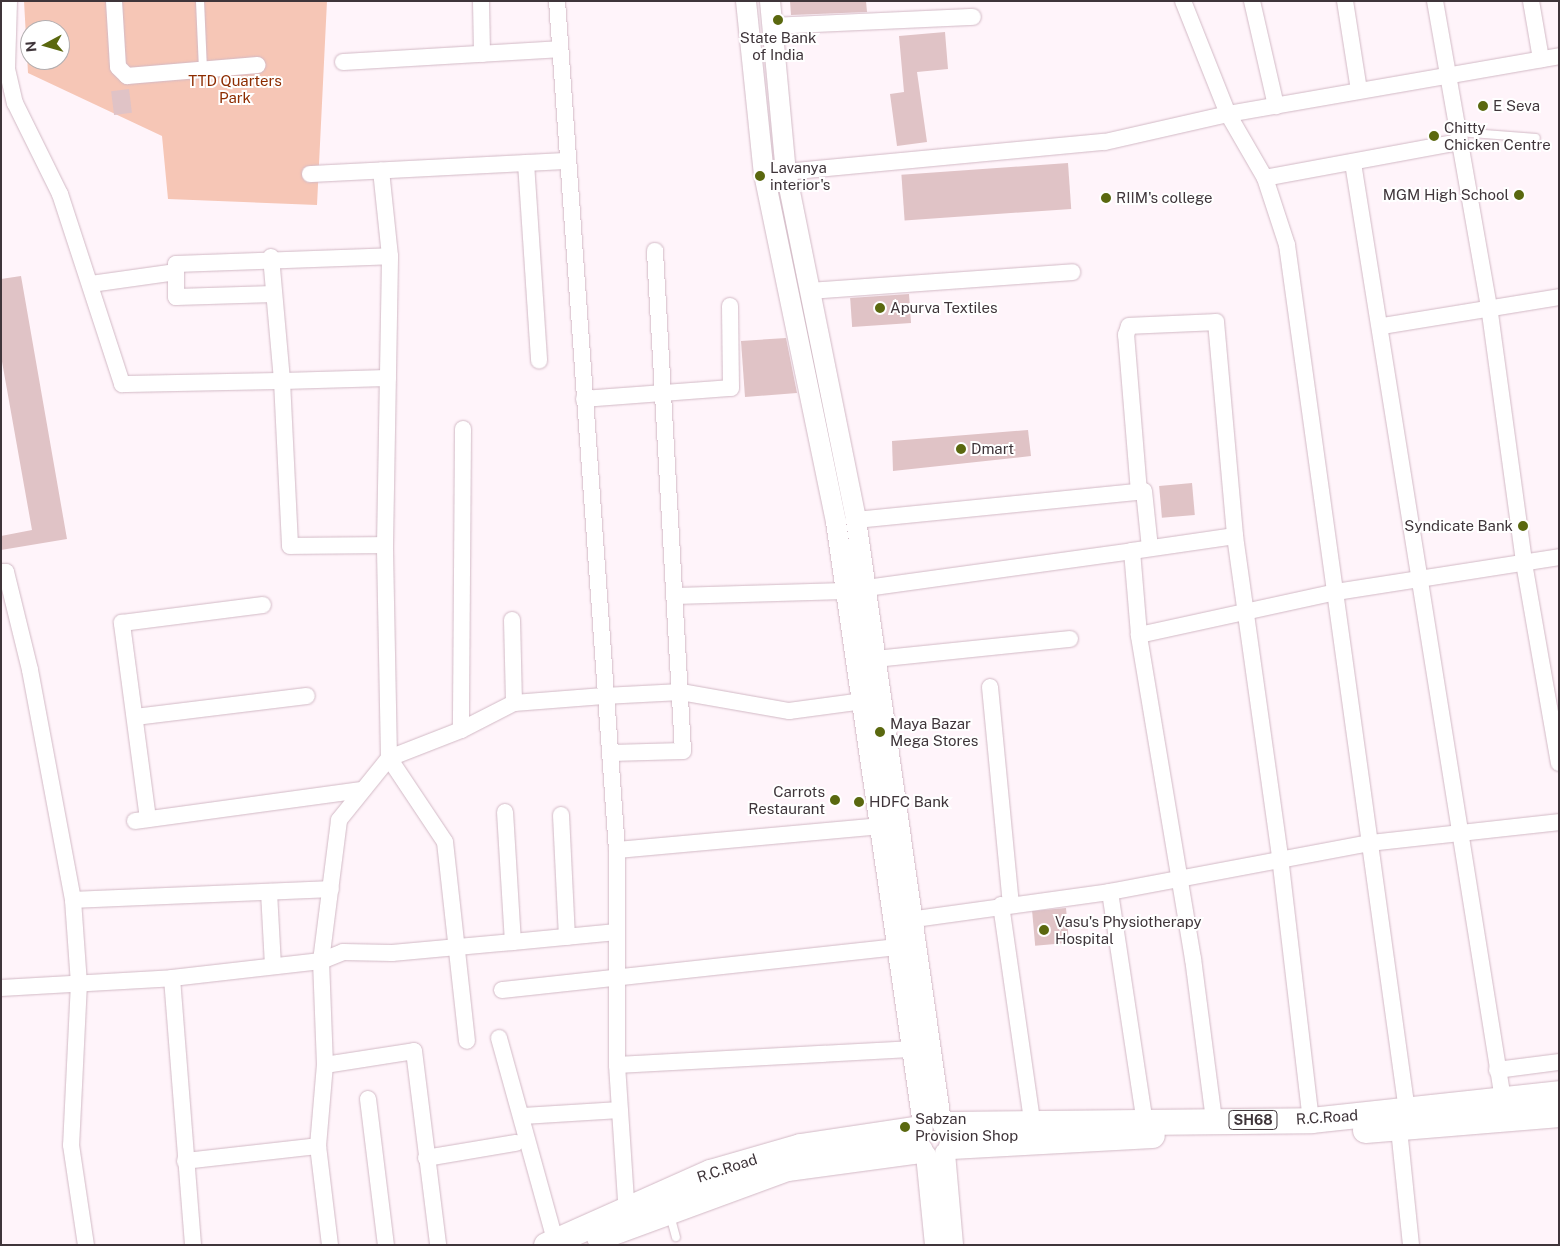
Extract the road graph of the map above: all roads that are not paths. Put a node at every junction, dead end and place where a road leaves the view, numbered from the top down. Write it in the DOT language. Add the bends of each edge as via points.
graph roads {
  1 [pos="9,1"];
  2 [pos="114,1"];
  3 [pos="200,1"];
  4 [pos="481,1"];
  5 [pos="557,1"];
  6 [pos="746,1"];
  7 [pos="770,1"];
  8 [pos="1183,1"];
  9 [pos="1252,1"];
  10 [pos="1345,1"];
  11 [pos="1435,1"];
  12 [pos="1531,1"];
  13 [pos="973,17"];
  14 [pos="773,26"];
  15 [pos="559,49"];
  16 [pos="482,54"];
  17 [pos="1559,56"];
  18 [pos="1541,59"];
  19 [pos="343,62"];
  20 [pos="258,65"];
  21 [pos="203,69"];
  22 [pos="1448,74"];
  23 [pos="1359,90"];
  24 [pos="1276,106"];
  25 [pos="1228,114"];
  26 [pos="1460,138"];
  27 [pos="1536,138"];
  28 [pos="567,161"];
  29 [pos="526,163"];
  30 [pos="1353,163"];
  31 [pos="381,170"];
  32 [pos="786,172"];
  33 [pos="310,174"];
  34 [pos="764,174"];
  35 [pos="1265,178"];
  36 [pos="656,250"];
  37 [pos="390,256"];
  38 [pos="271,257"];
  39 [pos="176,272"];
  40 [pos="1072,272"];
  41 [pos="91,284"];
  42 [pos="810,291"];
  43 [pos="274,294"];
  44 [pos="1559,297"];
  45 [pos="730,306"];
  46 [pos="1488,306"];
  47 [pos="1382,326"];
  48 [pos="539,361"];
  49 [pos="388,378"];
  50 [pos="282,381"];
  51 [pos="660,394"];
  52 [pos="584,399"];
  53 [pos="463,429"];
  54 [pos="1139,492"];
  55 [pos="856,520"];
  56 [pos="1235,536"];
  57 [pos="385,545"];
  58 [pos="1150,548"];
  59 [pos="1132,551"];
  60 [pos="1559,557"];
  61 [pos="1524,563"];
  62 [pos="1,572"];
  63 [pos="1422,578"];
  64 [pos="866,588"];
  65 [pos="846,591"];
  66 [pos="1336,592"];
  67 [pos="675,596"];
  68 [pos="263,605"];
  69 [pos="1244,609"];
  70 [pos="512,620"];
  71 [pos="1139,635"];
  72 [pos="1070,639"];
  73 [pos="876,659"];
  74 [pos="990,687"];
  75 [pos="681,692"];
  76 [pos="307,696"];
  77 [pos="604,696"];
  78 [pos="863,701"];
  79 [pos="514,703"];
  80 [pos="135,717"];
  81 [pos="461,730"];
  82 [pos="611,753"];
  83 [pos="389,758"];
  84 [pos="1559,763"];
  85 [pos="361,790"];
  86 [pos="504,812"];
  87 [pos="561,815"];
  88 [pos="1559,822"];
  89 [pos="882,826"];
  90 [pos="1460,834"];
  91 [pos="1370,843"];
  92 [pos="617,850"];
  93 [pos="1280,857"];
  94 [pos="1179,876"];
  95 [pos="331,889"];
  96 [pos="268,892"];
  97 [pos="1110,892"];
  98 [pos="73,900"];
  99 [pos="1006,905"];
  100 [pos="906,921"];
  101 [pos="617,932"];
  102 [pos="567,937"];
  103 [pos="514,942"];
  104 [pos="900,947"];
  105 [pos="459,948"];
  106 [pos="321,960"];
  107 [pos="273,966"];
  108 [pos="616,975"];
  109 [pos="172,978"];
  110 [pos="79,983"];
  111 [pos="1,988"];
  112 [pos="502,990"];
  113 [pos="499,1038"];
  114 [pos="468,1040"];
  115 [pos="915,1049"];
  116 [pos="1559,1062"];
  117 [pos="324,1065"];
  118 [pos="617,1065"];
  119 [pos="1497,1070"];
  120 [pos="1559,1093"];
  121 [pos="368,1099"];
  122 [pos="1503,1100"];
  123 [pos="620,1110"];
  124 [pos="1559,1114"];
  125 [pos="522,1116"];
  126 [pos="1144,1118"];
  127 [pos="1032,1120"];
  128 [pos="1214,1120"];
  129 [pos="1311,1120"];
  130 [pos="1403,1120"];
  131 [pos="934,1138"];
  132 [pos="516,1142"];
  133 [pos="318,1146"];
  134 [pos="426,1158"];
  135 [pos="185,1161"];
  136 [pos="668,1209"];
  137 [pos="627,1217"];
  138 [pos="676,1237"];
  139 [pos="550,1242"];
  140 [pos="86,1245"];
  141 [pos="193,1245"];
  142 [pos="330,1245"];
  143 [pos="386,1245"];
  144 [pos="438,1245"];
  145 [pos="579,1245"];
  146 [pos="935,1245"];
  147 [pos="953,1245"];
  148 [pos="1411,1245"];
  1 -- 41 [label="street" via="8,69 15,103 60,194"];
  2 -- 21 [label="street" via="121,74"];
  3 -- 21 [label="lane"];
  4 -- 16 [label="street"];
  5 -- 15 [label="street"];
  6 -- 34 [label="street"];
  7 -- 14 [label="street"];
  8 -- 25 [label="street"];
  9 -- 24 [label="street"];
  10 -- 23 [label="street"];
  11 -- 22 [label="street"];
  12 -- 18 [label="street"];
  13 -- 14 [label="street"];
  14 -- 32 [label="street"];
  15 -- 16 [label="street"];
  15 -- 28 [label="street"];
  16 -- 19 [label="street"];
  17 -- 18 [label="street"];
  18 -- 22 [label="street"];
  20 -- 21 [label="street"];
  22 -- 23 [label="street"];
  22 -- 26 [label="street"];
  23 -- 24 [label="street"];
  24 -- 25 [label="street"];
  25 -- 32 [label="street" via="1105,142"];
  25 -- 35 [label="street"];
  26 -- 27 [label="lane"];
  26 -- 30 [label="street"];
  26 -- 46 [label="street"];
  28 -- 29 [label="street"];
  28 -- 52 [label="street"];
  29 -- 31 [label="street"];
  29 -- 48 [label="street"];
  30 -- 35 [label="street"];
  30 -- 47 [label="street"];
  31 -- 33 [label="street"];
  31 -- 37 [label="street"];
  32 -- 34 [label="street"];
  32 -- 42 [label="street"];
  34 -- 65 [label="street" via="836,522"];
  35 -- 66 [label="street" via="1287,245"];
  36 -- 51 [label="street"];
  37 -- 38 [label="street"];
  37 -- 49 [label="street"];
  38 -- 39 [label="street" via="176,264"];
  38 -- 43 [label="street"];
  39 -- 41 [label="street"];
  39 -- 43 [label="street" via="176,297"];
  40 -- 42 [label="street"];
  41 -- 50 [label="street" via="122,384"];
  42 -- 55 [label="street"];
  43 -- 50 [label="street"];
  44 -- 46 [label="street"];
  45 -- 51 [label="street" via="730,388"];
  46 -- 47 [label="street"];
  46 -- 61 [label="street"];
  47 -- 63 [label="street"];
  49 -- 50 [label="street"];
  49 -- 57 [label="street"];
  50 -- 57 [label="street" via="290,546"];
  51 -- 52 [label="street"];
  51 -- 67 [label="street"];
  52 -- 77 [label="street"];
  53 -- 81 [label="street"];
  54 -- 55 [label="street"];
  54 -- 56 [label="street" via="1126,335 1129,326 1216,322"];
  54 -- 58 [label="street" via="1144,492"];
  55 -- 64 [label="street"];
  56 -- 58 [label="street"];
  56 -- 69 [label="street"];
  57 -- 83 [label="street"];
  58 -- 59 [label="street"];
  59 -- 64 [label="street"];
  59 -- 71 [label="street"];
  60 -- 61 [label="street"];
  61 -- 63 [label="street"];
  61 -- 84 [label="street"];
  62 -- 98 [label="street" via="6,572 30,670"];
  63 -- 66 [label="street"];
  63 -- 90 [label="street"];
  64 -- 65 [label="street"];
  64 -- 73 [label="street"];
  65 -- 67 [label="street"];
  65 -- 78 [label="street"];
  66 -- 69 [label="street"];
  66 -- 91 [label="street"];
  67 -- 75 [label="street"];
  68 -- 80 [label="street" via="122,624"];
  69 -- 71 [label="street"];
  69 -- 93 [label="street"];
  70 -- 79 [label="street"];
  71 -- 94 [label="street"];
  72 -- 73 [label="street"];
  73 -- 100 [label="street"];
  74 -- 99 [label="street"];
  75 -- 77 [label="street"];
  75 -- 78 [label="street" via="789,711"];
  75 -- 82 [label="street" via="683,752"];
  76 -- 80 [label="street"];
  77 -- 79 [label="street"];
  77 -- 82 [label="street"];
  78 -- 89 [label="street"];
  79 -- 81 [label="street"];
  80 -- 85 [label="street" via="141,820"];
  81 -- 83 [label="street"];
  82 -- 92 [label="street"];
  83 -- 85 [label="street"];
  83 -- 105 [label="street" via="445,842"];
  85 -- 95 [label="street" via="339,820"];
  86 -- 103 [label="street"];
  87 -- 102 [label="street"];
  88 -- 90 [label="street"];
  89 -- 92 [label="street"];
  89 -- 100 [label="street"];
  90 -- 91 [label="street"];
  90 -- 119 [label="street"];
  91 -- 93 [label="street"];
  91 -- 130 [label="street"];
  92 -- 101 [label="street"];
  93 -- 94 [label="street"];
  93 -- 129 [label="street"];
  94 -- 97 [label="street"];
  94 -- 128 [label="street"];
  95 -- 96 [label="street"];
  95 -- 106 [label="street"];
  96 -- 98 [label="street"];
  96 -- 107 [label="street"];
  97 -- 99 [label="street"];
  97 -- 126 [label="street"];
  98 -- 110 [label="street"];
  99 -- 100 [label="street"];
  99 -- 127 [label="street"];
  100 -- 104 [label="street"];
  100 -- 131 [label="street"];
  101 -- 102 [label="street"];
  101 -- 108 [label="street"];
  102 -- 103 [label="street"];
  103 -- 105 [label="street"];
  104 -- 108 [label="street"];
  104 -- 115 [label="street"];
  105 -- 106 [label="street" via="343,952"];
  105 -- 114 [label="street"];
  106 -- 107 [label="street"];
  106 -- 117 [label="street"];
  107 -- 109 [label="street"];
  108 -- 112 [label="street"];
  108 -- 118 [label="street"];
  109 -- 110 [label="street"];
  109 -- 135 [label="street"];
  110 -- 111 [label="street"];
  110 -- 140 [label="street" via="71,1145"];
  113 -- 125 [label="street"];
  115 -- 118 [label="street"];
  115 -- 131 [label="street"];
  116 -- 119 [label="street"];
  117 -- 133 [label="street"];
  117 -- 134 [label="street" via="414,1051"];
  118 -- 123 [label="street"];
  119 -- 122 [label="street"];
  120 -- 122 [label="main road, R.C.Road / SH68"];
  121 -- 143 [label="street"];
  122 -- 130 [label="main road, R.C.Road / SH68"];
  123 -- 125 [label="street"];
  123 -- 137 [label="street"];
  124 -- 130 [label="main road, R.C.Road / SH68"];
  125 -- 139 [label="street"];
  126 -- 127 [label="main road, R.C.Road / SH68"];
  126 -- 128 [label="main road, R.C.Road / SH68"];
  127 -- 131 [label="main road, R.C.Road / SH68"];
  128 -- 129 [label="main road, R.C.Road / SH68"];
  129 -- 130 [label="main road, R.C.Road / SH68"];
  130 -- 131 [label="main road, R.C.Road / SH68" via="1134,1135"];
  130 -- 148 [label="street"];
  131 -- 136 [label="main road, R.C.Road" via="787,1168"];
  131 -- 137 [label="main road, R.C.Road" via="800,1146 710,1172"];
  131 -- 146 [label="street"];
  131 -- 147 [label="street"];
  132 -- 134 [label="street"];
  133 -- 135 [label="street"];
  133 -- 142 [label="street"];
  134 -- 144 [label="street"];
  135 -- 141 [label="street"];
  136 -- 137 [label="main road, R.C.Road"];
  136 -- 138 [label="lane"];
  137 -- 139 [label="main road, R.C.Road"];
  137 -- 145 [label="main road, R.C.Road"];
}
